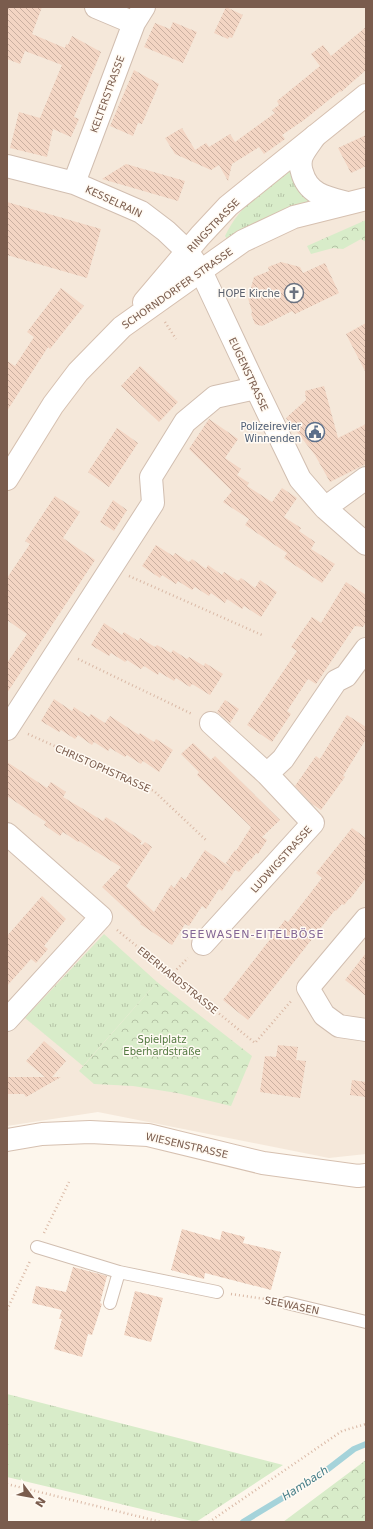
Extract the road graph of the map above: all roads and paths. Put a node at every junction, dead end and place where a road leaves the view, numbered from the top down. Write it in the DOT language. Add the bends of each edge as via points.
graph roads {
  1 [pos="96,7"];
  2 [pos="139,15"];
  3 [pos="366,95"];
  4 [pos="316,135"];
  5 [pos="7,166"];
  6 [pos="74,183"];
  7 [pos="357,201"];
  8 [pos="187,251"];
  9 [pos="201,271"];
  10 [pos="122,327"];
  11 [pos="256,388"];
  12 [pos="366,478"];
  13 [pos="7,479"];
  14 [pos="325,508"];
  15 [pos="366,544"];
  16 [pos="111,568"];
  17 [pos="262,635"];
  18 [pos="366,648"];
  19 [pos="58,650"];
  20 [pos="211,723"];
  21 [pos="8,728"];
  22 [pos="267,774"];
  23 [pos="7,834"];
  24 [pos="206,840"];
  25 [pos="101,917"];
  26 [pos="366,919"];
  27 [pos="203,944"];
  28 [pos="308,988"];
  29 [pos="7,1020"];
  30 [pos="366,1030"];
  31 [pos="7,1140"];
  32 [pos="366,1175"];
  33 [pos="37,1247"];
  34 [pos="226,1266"];
  35 [pos="120,1272"];
  36 [pos="217,1292"];
  37 [pos="110,1303"];
  38 [pos="287,1303"];
  39 [pos="366,1322"];
  40 [pos="366,1424"];
  41 [pos="7,1484"];
  42 [pos="161,1522"];
  43 [pos="209,1522"];
  1 -- 2 [label="street"];
  2 -- 6 [label="street, KELTERSTRASSE"];
  3 -- 4 [label="street, RINGSTRASSE"];
  4 -- 7 [label="street, RINGSTRASSE" via="302,155 300,167 304,181 311,189 324,196"];
  4 -- 8 [label="street, RINGSTRASSE" via="228,206"];
  5 -- 6 [label="street, KESSELRAIN"];
  6 -- 8 [label="street, KESSELRAIN" via="141,212"];
  7 -- 9 [label="street, SCHORNDORFER STRASSE" via="294,217 243,241"];
  8 -- 9 [label="street, KESSELRAIN"];
  8 -- 10 [label="street, RINGSTRASSE"];
  9 -- 10 [label="street, SCHORNDORFER STRASSE"];
  9 -- 11 [label="street, EUGENSTRASSE"];
  10 -- 13 [label="street, SCHORNDORFER STRASSE" via="78,372 53,405"];
  11 -- 14 [label="street, EUGENSTRASSE" via="300,479"];
  11 -- 16 [label="street" via="215,397 185,422 151,477 152,503"];
  12 -- 14 [label="street"];
  14 -- 15 [label="street, EUGENSTRASSE"];
  16 -- 17 [label="path"];
  16 -- 19 [label="street"];
  18 -- 22 [label="street" via="346,676 336,681 283,758"];
  19 -- 20 [label="path"];
  19 -- 21 [label="street"];
  20 -- 22 [label="street, LUDWIGSTRASSE"];
  21 -- 24 [label="path, CHRISTOPHSTRASSE" via="154,791"];
  22 -- 27 [label="street, LUDWIGSTRASSE" via="313,823"];
  23 -- 25 [label="street"];
  25 -- 28 [label="path, EBERHARDSTRASSE" via="255,1043 294,998"];
  25 -- 29 [label="street"];
  26 -- 28 [label="street"];
  28 -- 30 [label="street" via="324,1015 339,1026"];
  31 -- 32 [label="street, WIESENSTRASSE" via="42,1134 90,1132 148,1135 263,1163"];
  33 -- 35 [label="lane"];
  34 -- 36 [label="path"];
  35 -- 36 [label="lane"];
  35 -- 37 [label="lane"];
  36 -- 38 [label="path, SEEWASEN"];
  38 -- 39 [label="lane, SEEWASEN"];
  40 -- 43 [label="path" via="342,1431"];
  41 -- 42 [label="path"];
}
